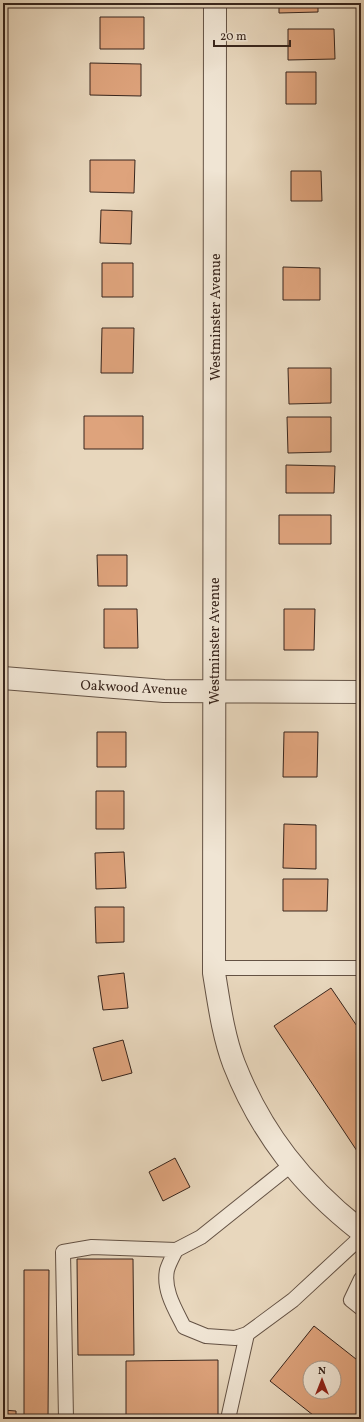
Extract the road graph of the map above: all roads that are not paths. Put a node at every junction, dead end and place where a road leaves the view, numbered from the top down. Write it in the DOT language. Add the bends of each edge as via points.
graph roads {
  1 [pos="215,3"];
  2 [pos="3,678"];
  3 [pos="214,690"];
  4 [pos="361,692"];
  5 [pos="214,968"];
  6 [pos="361,968"];
  7 [pos="291,1164"];
  8 [pos="361,1231"];
  9 [pos="361,1237"];
  10 [pos="176,1250"];
  11 [pos="361,1279"];
  12 [pos="361,1308"];
  13 [pos="247,1334"];
  14 [pos="66,1419"];
  15 [pos="228,1419"];
  1 -- 3 [label="street, Westminster Avenue"];
  2 -- 3 [label="street, Oakwood Avenue" via="164,690"];
  3 -- 4 [label="street, Oakwood Avenue"];
  3 -- 5 [label="street, Westminster Avenue"];
  5 -- 6 [label="lane"];
  5 -- 7 [label="street, Westminster Avenue" via="225,1036 234,1064 259,1118"];
  7 -- 8 [label="street, Westminster Avenue" via="319,1196"];
  7 -- 10 [label="lane" via="201,1237"];
  9 -- 13 [label="lane" via="293,1300"];
  10 -- 13 [label="lane" via="167,1270 166,1288 184,1327 206,1336 235,1338"];
  10 -- 14 [label="lane" via="92,1247 64,1252"];
  11 -- 12 [label="lane" via="351,1300"];
  13 -- 15 [label="lane"];
}
